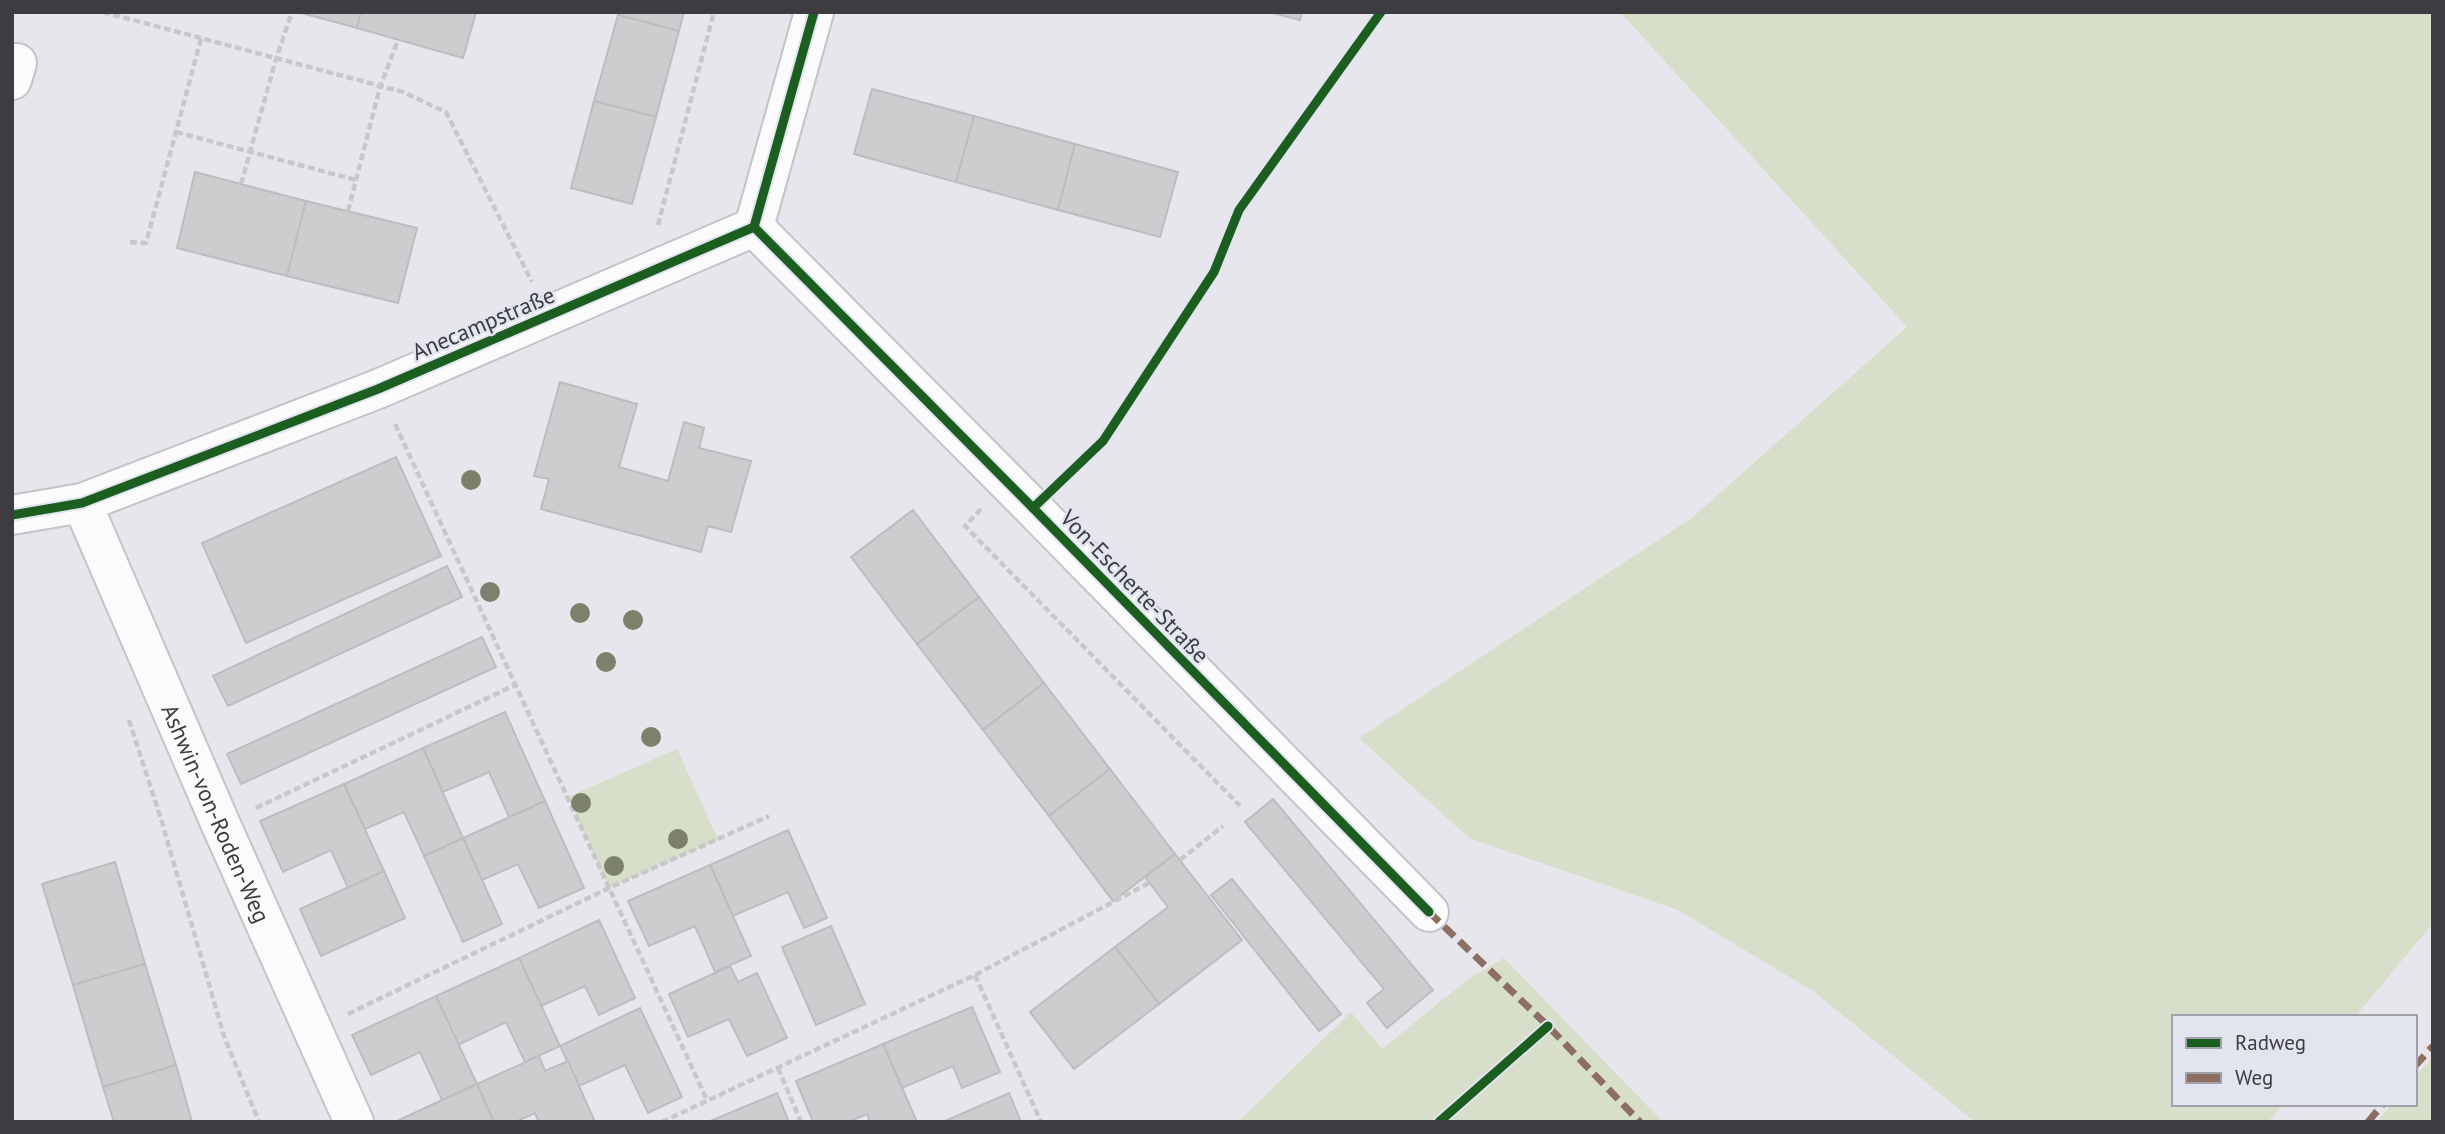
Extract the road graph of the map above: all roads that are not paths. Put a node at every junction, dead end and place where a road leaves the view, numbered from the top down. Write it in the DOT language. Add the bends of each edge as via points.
graph roads {
  1 [pos="814,12"];
  2 [pos="754,228"];
  3 [pos="82,503"];
  4 [pos="12,515"];
  5 [pos="1429,912"];
  6 [pos="354,1122"];
  1 -- 2 [label="street"];
  2 -- 3 [label="street, Anecampstraße" via="378,389"];
  2 -- 5 [label="street, Von-Escherte-Straße"];
  3 -- 4 [label="street, Anecampstraße"];
  3 -- 6 [label="street, Ashwin-von-Roden-Weg"];
}
